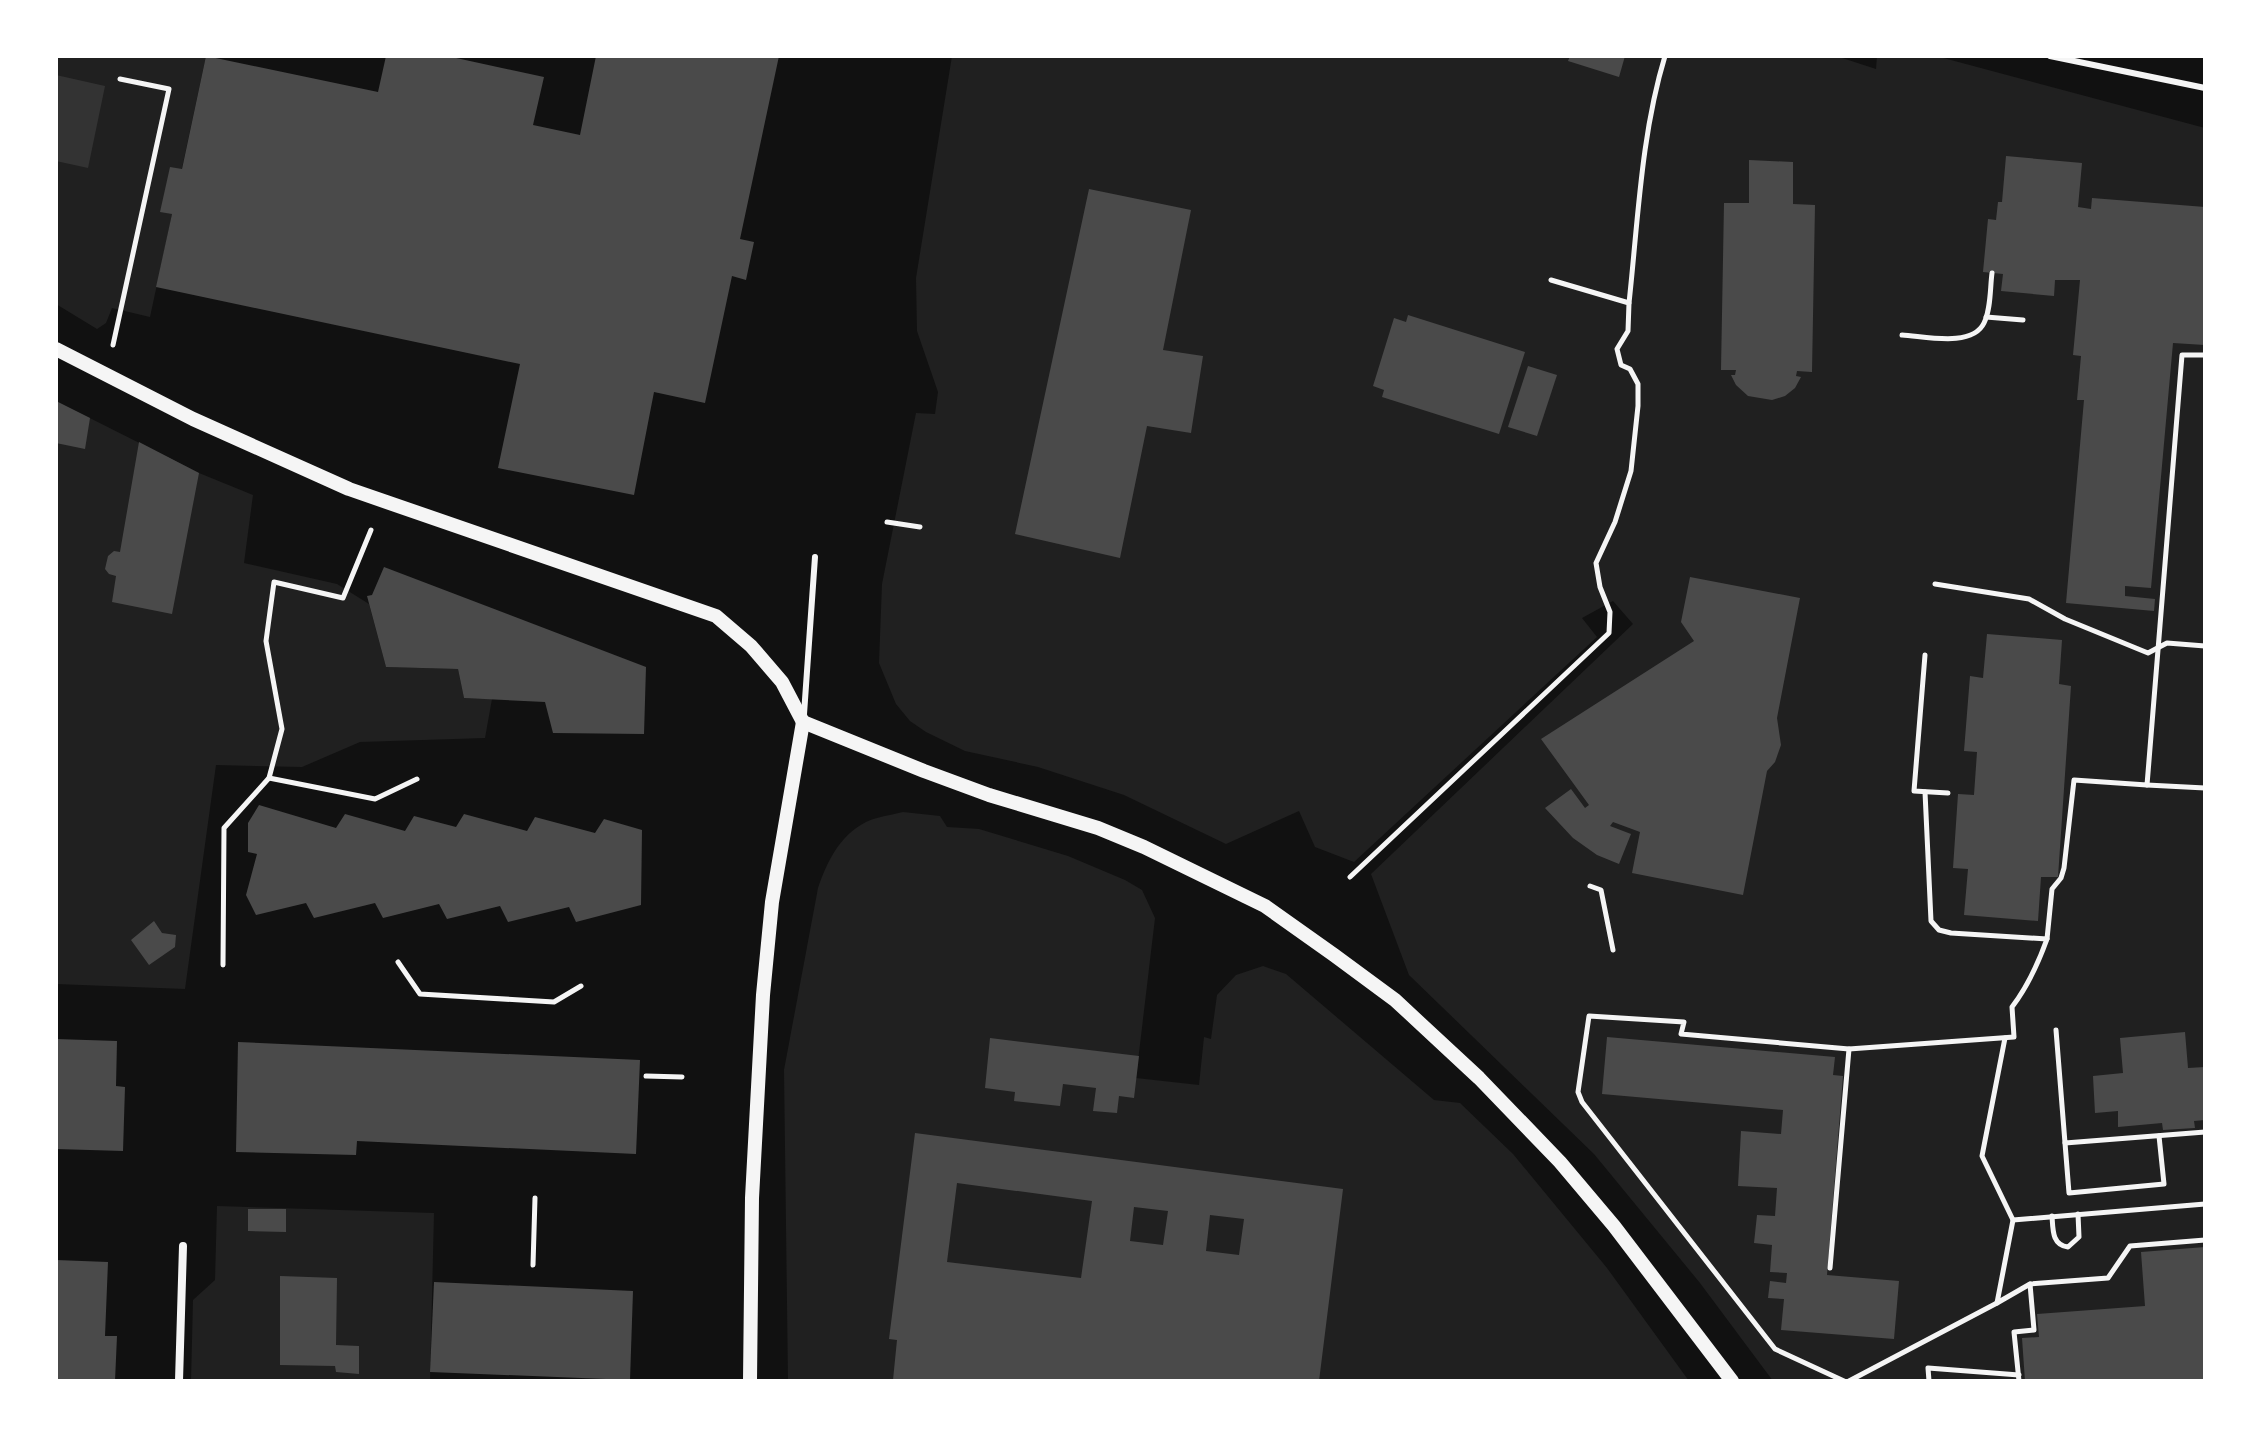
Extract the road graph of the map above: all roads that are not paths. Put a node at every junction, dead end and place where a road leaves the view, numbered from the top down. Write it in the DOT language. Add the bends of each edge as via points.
graph roads {
  1 [pos="2050,56"];
  2 [pos="2205,88"];
  3 [pos="56,349"];
  4 [pos="815,557"];
  5 [pos="803,722"];
  6 [pos="183,1246"];
  7 [pos="179,1381"];
  8 [pos="750,1381"];
  9 [pos="1732,1381"];
  1 -- 2 [label="lane"];
  3 -- 5 [label="street" via="193,419 349,489 716,616 782,682"];
  4 -- 5 [label="lane"];
  5 -- 8 [label="street" via="772,902 763,995 752,1198"];
  5 -- 9 [label="street" via="937,776 1098,828 1265,906 1405,1010 1479,1078 1614,1226"];
  6 -- 7 [label="street"];
}
